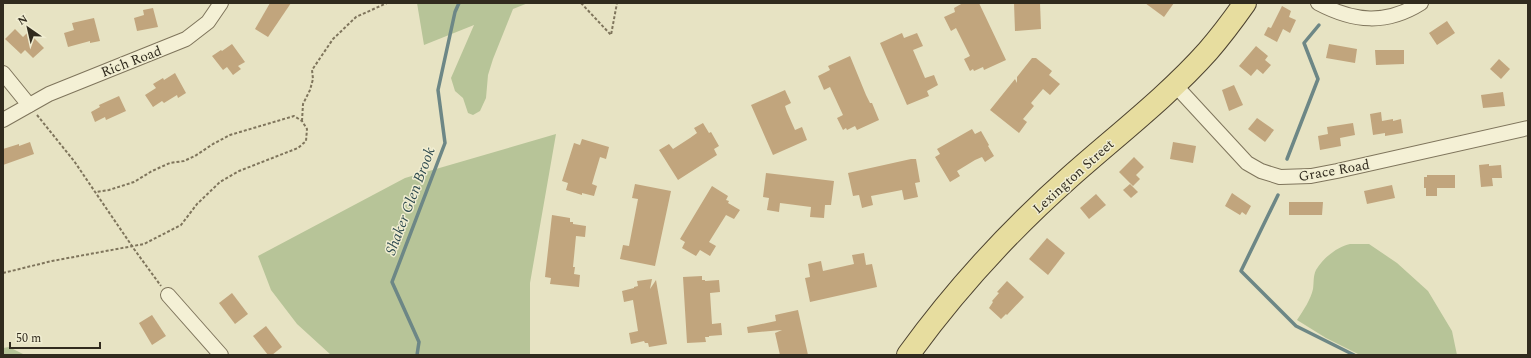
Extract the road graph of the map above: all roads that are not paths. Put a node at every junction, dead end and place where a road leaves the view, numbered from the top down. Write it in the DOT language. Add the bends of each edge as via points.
graph roads {
  1 [pos="220,3"];
  2 [pos="1245,3"];
  3 [pos="1318,3"];
  4 [pos="1421,3"];
  5 [pos="3,73"];
  6 [pos="1174,85"];
  7 [pos="29,105"];
  8 [pos="3,120"];
  9 [pos="1528,128"];
  10 [pos="168,295"];
  11 [pos="221,355"];
  12 [pos="908,355"];
  1 -- 7 [label="street, Rich Road" via="208,22 186,40 49,94"];
  2 -- 6 [label="main road, Lexington Street" via="1209,51"];
  3 -- 4 [label="street" via="1348,16 1370,19 1397,14"];
  5 -- 7 [label="street"];
  6 -- 9 [label="street, Grace Road" via="1247,163 1280,177 1337,171"];
  6 -- 12 [label="main road, Lexington Street" via="1070,176 1007,238 952,297"];
  7 -- 8 [label="street, Rich Road"];
  10 -- 11 [label="street"];
}
